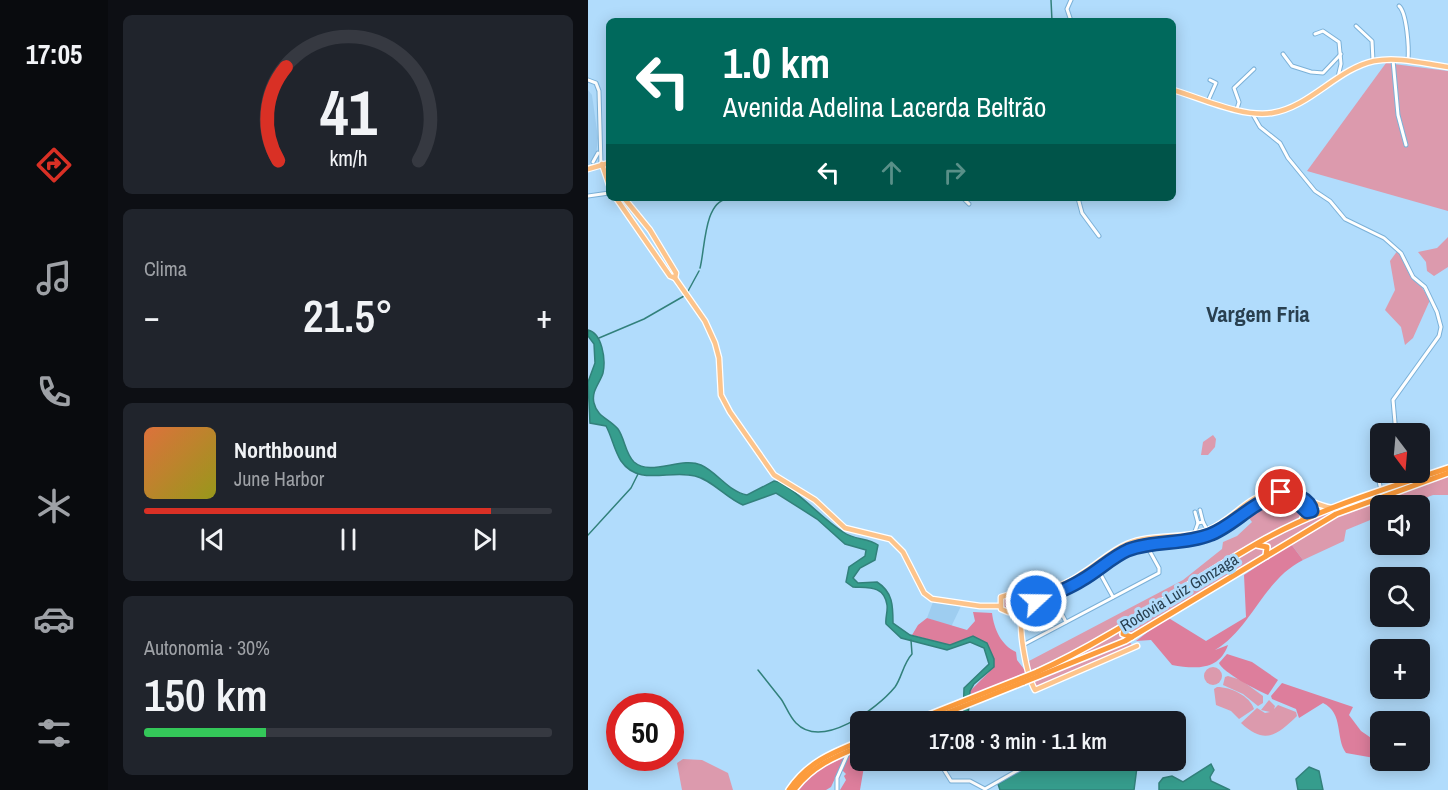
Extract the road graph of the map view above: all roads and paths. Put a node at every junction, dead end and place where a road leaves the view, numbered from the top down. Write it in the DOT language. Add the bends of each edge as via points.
graph roads {
  1 [pos="1071,0"];
  2 [pos="1399,6"];
  3 [pos="1070,18"];
  4 [pos="1356,26"];
  5 [pos="1315,34"];
  6 [pos="1283,54"];
  7 [pos="1341,54"];
  8 [pos="1393,60"];
  9 [pos="1373,61"];
  10 [pos="1408,62"];
  11 [pos="1448,67"];
  12 [pos="1254,69"];
  13 [pos="588,80"];
  14 [pos="1210,80"];
  15 [pos="1336,81"];
  16 [pos="1176,91"];
  17 [pos="1208,101"];
  18 [pos="1237,110"];
  19 [pos="1252,113"];
  20 [pos="1406,145"];
  21 [pos="599,152"];
  22 [pos="593,162"];
  23 [pos="606,164"];
  24 [pos="588,169"];
  25 [pos="606,193"];
  26 [pos="588,196"];
  27 [pos="618,201"];
  28 [pos="626,201"];
  29 [pos="966,201"];
  30 [pos="1079,201"];
  31 [pos="969,204"];
  32 [pos="1099,236"];
  33 [pos="675,278"];
  34 [pos="1395,423"];
  35 [pos="1448,468"];
  36 [pos="1448,473"];
  37 [pos="1379,483"];
  38 [pos="1381,491"];
  39 [pos="1309,503"];
  40 [pos="1333,508"];
  41 [pos="1305,510"];
  42 [pos="1198,512"];
  43 [pos="1302,520"];
  44 [pos="1201,523"];
  45 [pos="1227,524"];
  46 [pos="1208,530"];
  47 [pos="1194,534"];
  48 [pos="1143,539"];
  49 [pos="1168,540"];
  50 [pos="1146,545"];
  51 [pos="1255,546"];
  52 [pos="1262,559"];
  53 [pos="1097,567"];
  54 [pos="1035,594"];
  55 [pos="1052,595"];
  56 [pos="1113,598"];
  57 [pos="1036,601"];
  58 [pos="1000,606"];
  59 [pos="1024,610"];
  60 [pos="1016,611"];
  61 [pos="1021,616"];
  62 [pos="1066,622"];
  63 [pos="1126,623"];
  64 [pos="1135,635"];
  65 [pos="1125,641"];
  66 [pos="1023,645"];
  67 [pos="1137,646"];
  68 [pos="1038,674"];
  69 [pos="958,706"];
  70 [pos="943,711"];
  71 [pos="947,711"];
  72 [pos="850,746"];
  73 [pos="848,751"];
  74 [pos="945,771"];
  75 [pos="1016,771"];
  76 [pos="789,790"];
  77 [pos="794,790"];
  78 [pos="837,790"];
  1 -- 3 [label="street" via="1067,9"];
  2 -- 10 [label="street" via="1408,40"];
  4 -- 9 [label="street" via="1372,41"];
  5 -- 7 [label="street" via="1323,31 1333,35"];
  6 -- 7 [label="street" via="1292,66 1318,73 1326,72"];
  7 -- 15 [label="street"];
  8 -- 9 [label="main road"];
  8 -- 10 [label="main road"];
  8 -- 20 [label="street" via="1398,115"];
  9 -- 15 [label="main road"];
  10 -- 11 [label="main road"];
  12 -- 18 [label="street" via="1234,88 1239,102"];
  13 -- 21 [label="street" via="596,83 598,91"];
  14 -- 17 [label="street" via="1215,83"];
  15 -- 19 [label="main road" via="1287,109"];
  16 -- 17 [label="main road"];
  17 -- 18 [label="main road"];
  18 -- 19 [label="main road"];
  19 -- 34 [label="street" via="1315,191 1345,219 1384,238 1401,254 1437,312 1439,336 1393,400"];
  21 -- 22 [label="street"];
  21 -- 23 [label="street"];
  23 -- 24 [label="main road"];
  25 -- 26 [label="street"];
  27 -- 33 [label="main road"];
  28 -- 33 [label="main road" via="650,230 676,273"];
  29 -- 31 [label="street"];
  30 -- 32 [label="street" via="1082,213"];
  33 -- 58 [label="main road" via="705,321 715,344 721,395 774,475 815,500 845,528 890,539 903,552 924,593 932,599"];
  35 -- 38 [label="highway, Rodovia Luiz Gonzaga"];
  36 -- 52 [label="highway, Rodovia Luiz Gonzaga" via="1344,510"];
  37 -- 38 [label="street"];
  38 -- 40 [label="highway, Rodovia Luiz Gonzaga"];
  39 -- 40 [label="main road"];
  39 -- 41 [label="main road" via="1312,511"];
  39 -- 45 [label="main road" via="1289,493 1272,492 1257,497"];
  40 -- 43 [label="highway, Rodovia Luiz Gonzaga"];
  41 -- 43 [label="main road"];
  41 -- 45 [label="main road" via="1290,499 1270,498"];
  42 -- 44 [label="street"];
  43 -- 51 [label="highway, Rodovia Luiz Gonzaga"];
  44 -- 46 [label="street"];
  44 -- 47 [label="street"];
  45 -- 46 [label="main road"];
  45 -- 46 [label="main road"];
  46 -- 47 [label="main road"];
  46 -- 49 [label="main road"];
  47 -- 49 [label="main road"];
  48 -- 49 [label="main road"];
  48 -- 50 [label="street"];
  48 -- 53 [label="main road" via="1122,546"];
  49 -- 50 [label="main road"];
  50 -- 53 [label="main road"];
  50 -- 56 [label="street" via="1160,572"];
  51 -- 52 [label="highway" via="1267,547 1268,554"];
  51 -- 63 [label="highway, Rodovia Luiz Gonzaga"];
  52 -- 64 [label="highway, Rodovia Luiz Gonzaga"];
  53 -- 54 [label="main road"];
  53 -- 55 [label="main road"];
  53 -- 56 [label="street"];
  54 -- 57 [label="main road"];
  54 -- 58 [label="main road" via="1024,590 1005,594 1000,598"];
  55 -- 57 [label="main road"];
  55 -- 62 [label="street"];
  56 -- 62 [label="street"];
  57 -- 59 [label="main road"];
  58 -- 60 [label="main road" via="1006,612"];
  59 -- 60 [label="main road"];
  59 -- 61 [label="main road"];
  60 -- 61 [label="main road"];
  61 -- 66 [label="main road"];
  62 -- 66 [label="street"];
  63 -- 64 [label="highway" via="1123,634 1128,638"];
  63 -- 68 [label="highway, Rodovia Luiz Gonzaga"];
  64 -- 65 [label="highway, Rodovia Luiz Gonzaga"];
  64 -- 67 [label="main road"];
  65 -- 67 [label="main road"];
  65 -- 68 [label="highway, Rodovia Luiz Gonzaga"];
  66 -- 67 [label="main road" via="1034,688 1038,689"];
  68 -- 69 [label="highway, Rodovia Luiz Gonzaga, bridge"];
  69 -- 70 [label="highway, Rodovia Luiz Gonzaga"];
  69 -- 71 [label="highway, Rodovia Luiz Gonzaga"];
  72 -- 76 [label="highway" via="804,771"];
  73 -- 77 [label="highway" via="817,766"];
  73 -- 78 [label="street" via="836,780"];
  74 -- 75 [label="street" via="951,781 970,781 983,789"];
}
